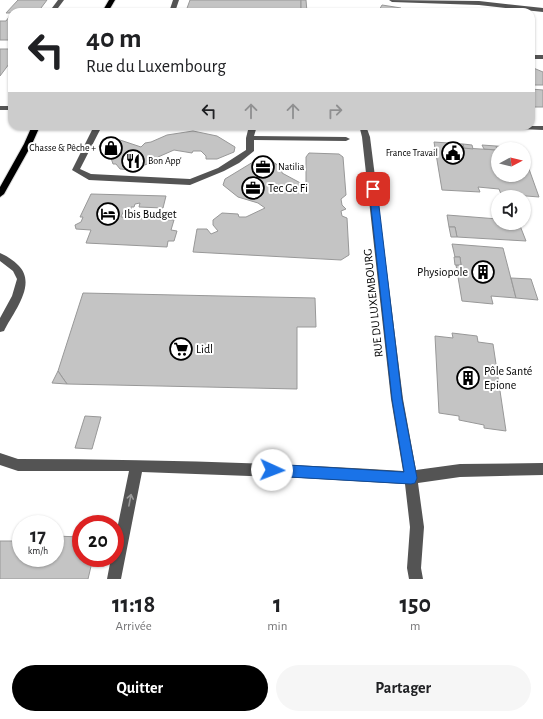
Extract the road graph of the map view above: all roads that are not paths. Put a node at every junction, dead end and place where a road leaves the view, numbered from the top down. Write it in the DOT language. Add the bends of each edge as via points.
graph roads {
  1 [pos="392,0"];
  2 [pos="525,8"];
  3 [pos="34,130"];
  4 [pos="96,130"];
  5 [pos="252,130"];
  6 [pos="363,130"];
  7 [pos="250,138"];
  8 [pos="346,139"];
  9 [pos="0,194"];
  10 [pos="0,257"];
  11 [pos="0,328"];
  12 [pos="0,459"];
  13 [pos="137,465"];
  14 [pos="543,469"];
  15 [pos="411,478"];
  16 [pos="114,579"];
  17 [pos="416,579"];
  1 -- 2 [label="street" via="480,3"];
  3 -- 9 [label="main road"];
  4 -- 7 [label="street" via="76,170 89,177 190,182 203,178 242,157 250,151"];
  5 -- 7 [label="street"];
  6 -- 15 [label="street, RUE DU LUXEMBOURG" via="367,143 397,399"];
  7 -- 8 [label="street"];
  10 -- 11 [label="street" via="15,267 22,278 21,286"];
  12 -- 13 [label="street" via="18,465"];
  13 -- 15 [label="street"];
  16 -- 13 [label="street, one-way"];
  14 -- 15 [label="street" via="470,470"];
  15 -- 17 [label="street, RUE DU LUXEMBOURG" via="417,527 414,568"];
}
